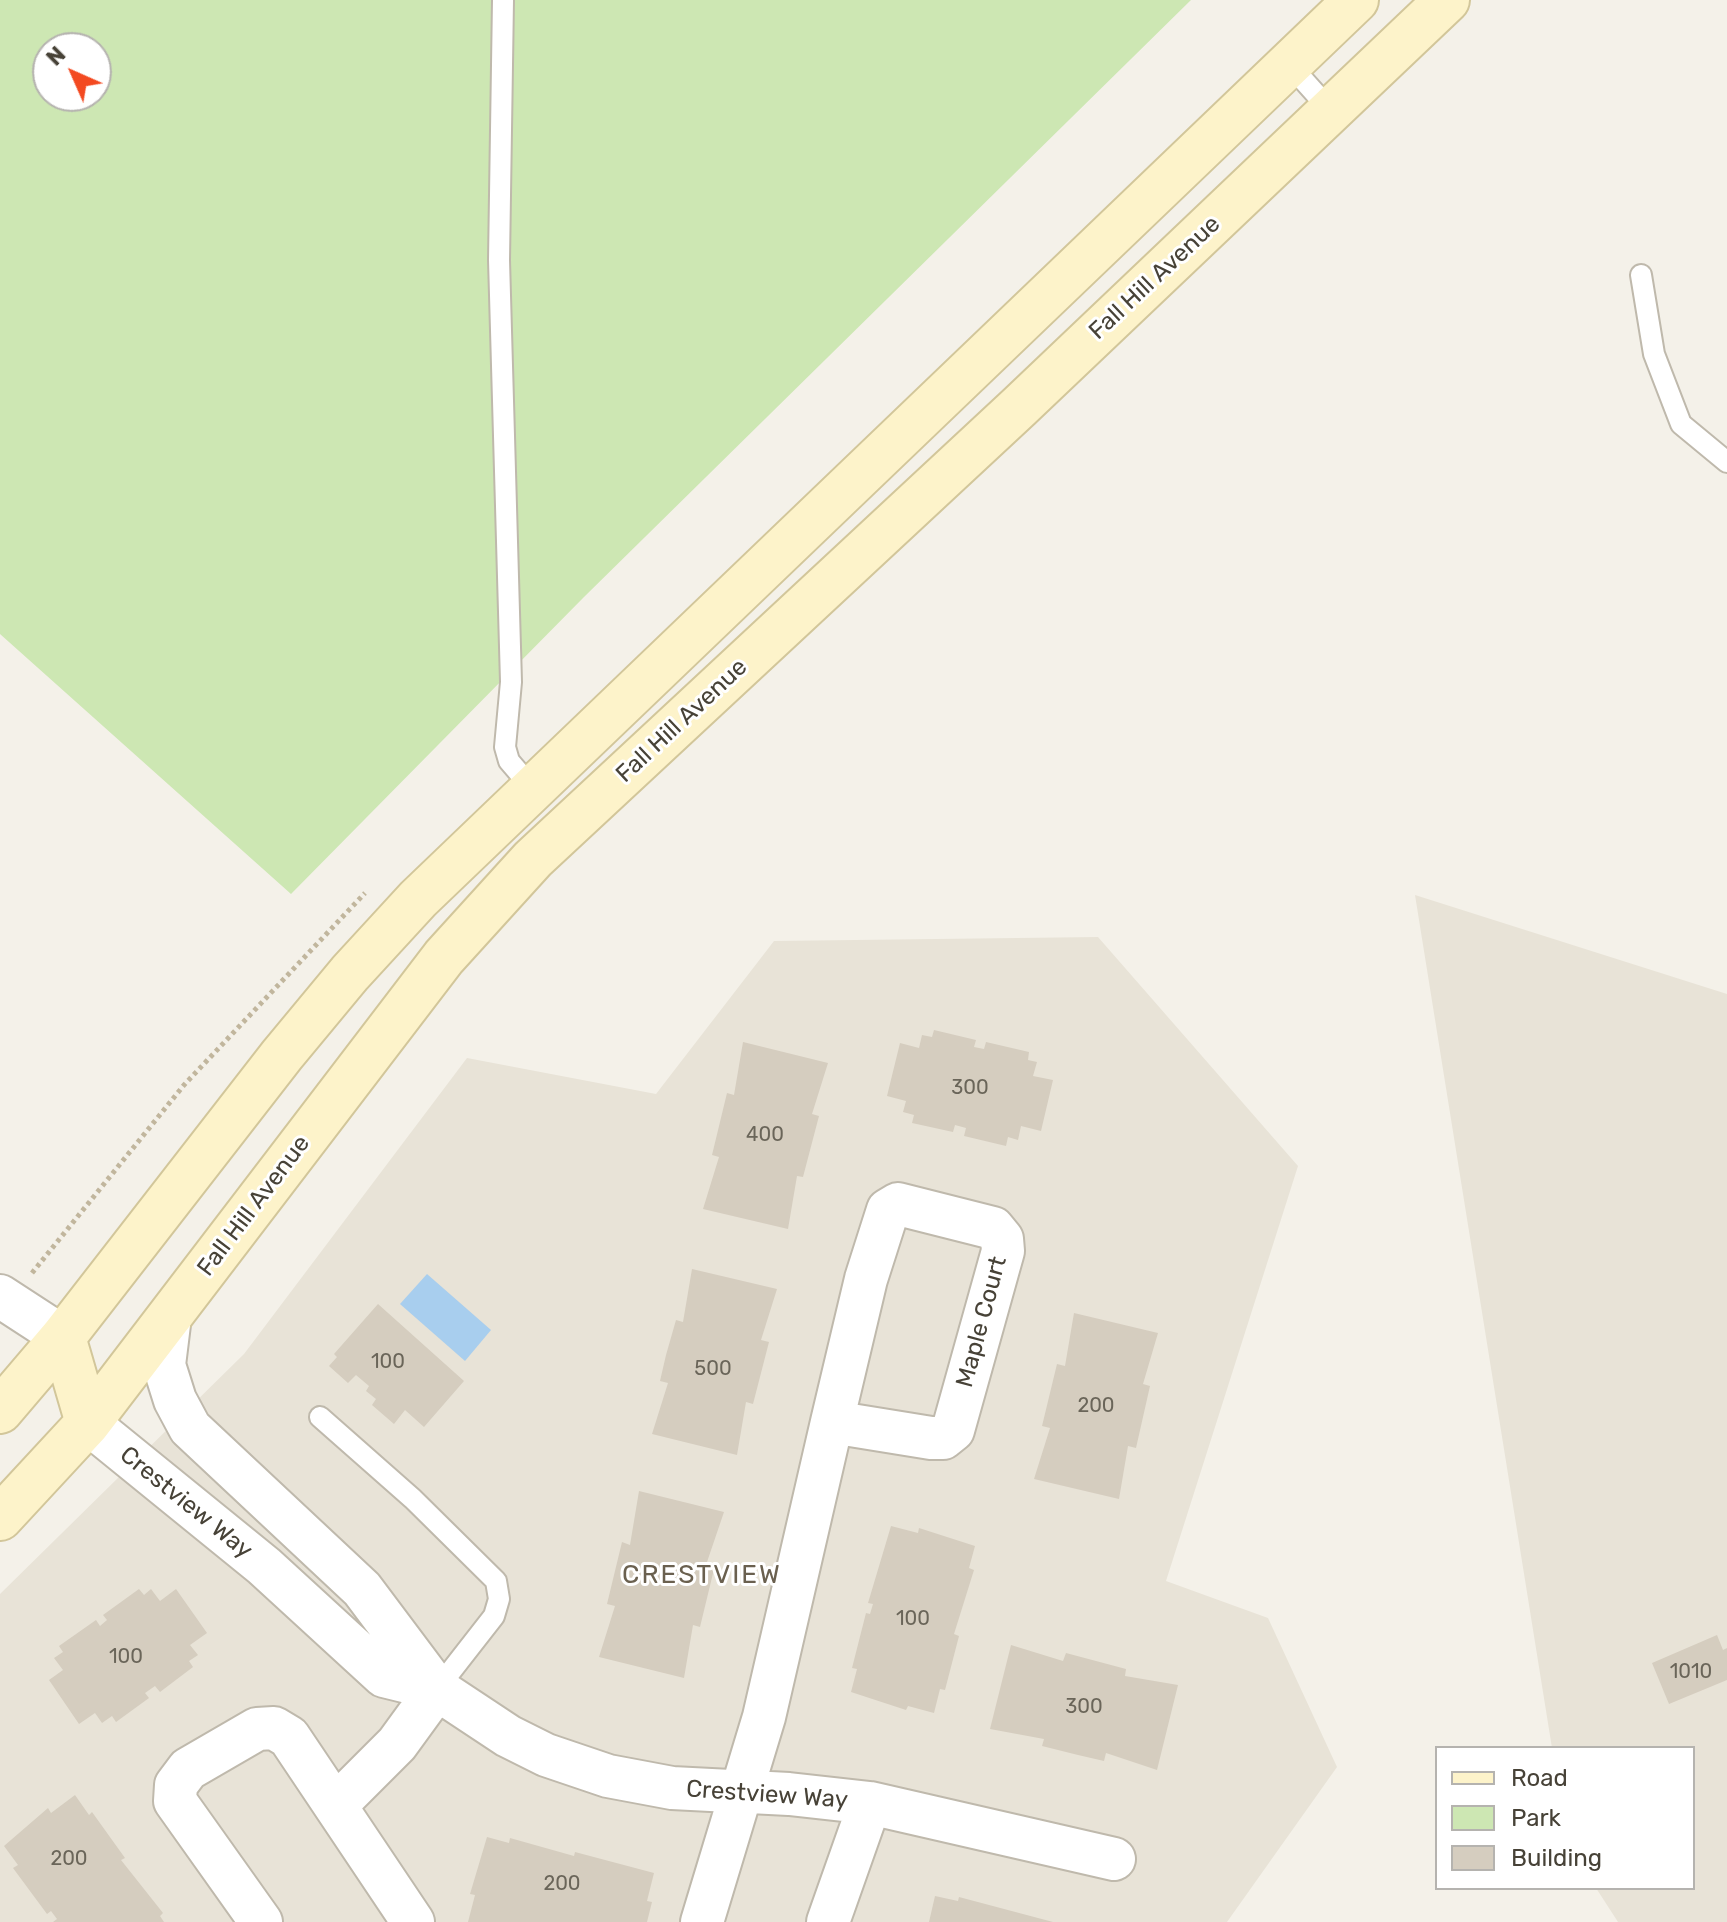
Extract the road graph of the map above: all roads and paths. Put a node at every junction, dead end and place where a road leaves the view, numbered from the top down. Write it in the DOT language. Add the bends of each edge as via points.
graph roads {
  1 [pos="503,0"];
  2 [pos="1356,0"];
  3 [pos="1447,0"];
  4 [pos="1289,64"];
  5 [pos="1332,112"];
  6 [pos="1641,275"];
  7 [pos="1727,462"];
  8 [pos="533,789"];
  9 [pos="0,1296"];
  10 [pos="170,1316"];
  11 [pos="63,1337"];
  12 [pos="0,1411"];
  13 [pos="320,1417"];
  14 [pos="832,1422"];
  15 [pos="88,1423"];
  16 [pos="0,1518"];
  17 [pos="437,1689"];
  18 [pos="741,1791"];
  19 [pos="870,1803"];
  20 [pos="336,1805"];
  21 [pos="1114,1859"];
  22 [pos="261,1922"];
  23 [pos="413,1922"];
  24 [pos="702,1922"];
  25 [pos="828,1922"];
  1 -- 8 [label="lane" via="499,260 511,682 505,747 509,761"];
  2 -- 4 [label="main road"];
  3 -- 5 [label="main road, Fall Hill Avenue"];
  4 -- 5 [label="lane"];
  4 -- 8 [label="main road"];
  5 -- 10 [label="main road, Fall Hill Avenue" via="533,859 444,957"];
  6 -- 7 [label="lane" via="1654,354 1681,424"];
  8 -- 11 [label="main road" via="350,973"];
  9 -- 11 [label="street"];
  10 -- 15 [label="main road, Fall Hill Avenue"];
  10 -- 17 [label="street, Crestview Way" via="164,1365 190,1428 362,1589"];
  11 -- 12 [label="main road"];
  11 -- 15 [label="main road"];
  13 -- 17 [label="lane" via="496,1581 499,1599 494,1616"];
  14 -- 14 [label="street, Maple Court" via="888,1210 898,1204 993,1228 1003,1251 953,1430 943,1438 931,1438"];
  14 -- 18 [label="street, Maple Court" via="764,1717"];
  15 -- 16 [label="main road, Fall Hill Avenue"];
  15 -- 17 [label="street, Crestview Way" via="264,1566 384,1676"];
  17 -- 18 [label="street, Crestview Way" via="508,1736 608,1776 672,1788"];
  17 -- 20 [label="street" via="397,1744"];
  18 -- 19 [label="street, Crestview Way"];
  18 -- 24 [label="street, Maple Court"];
  19 -- 21 [label="street, Crestview Way"];
  19 -- 25 [label="street"];
  20 -- 22 [label="street" via="289,1737 274,1728 257,1729 188,1769 176,1785 175,1801"];
  20 -- 23 [label="street"];
}
